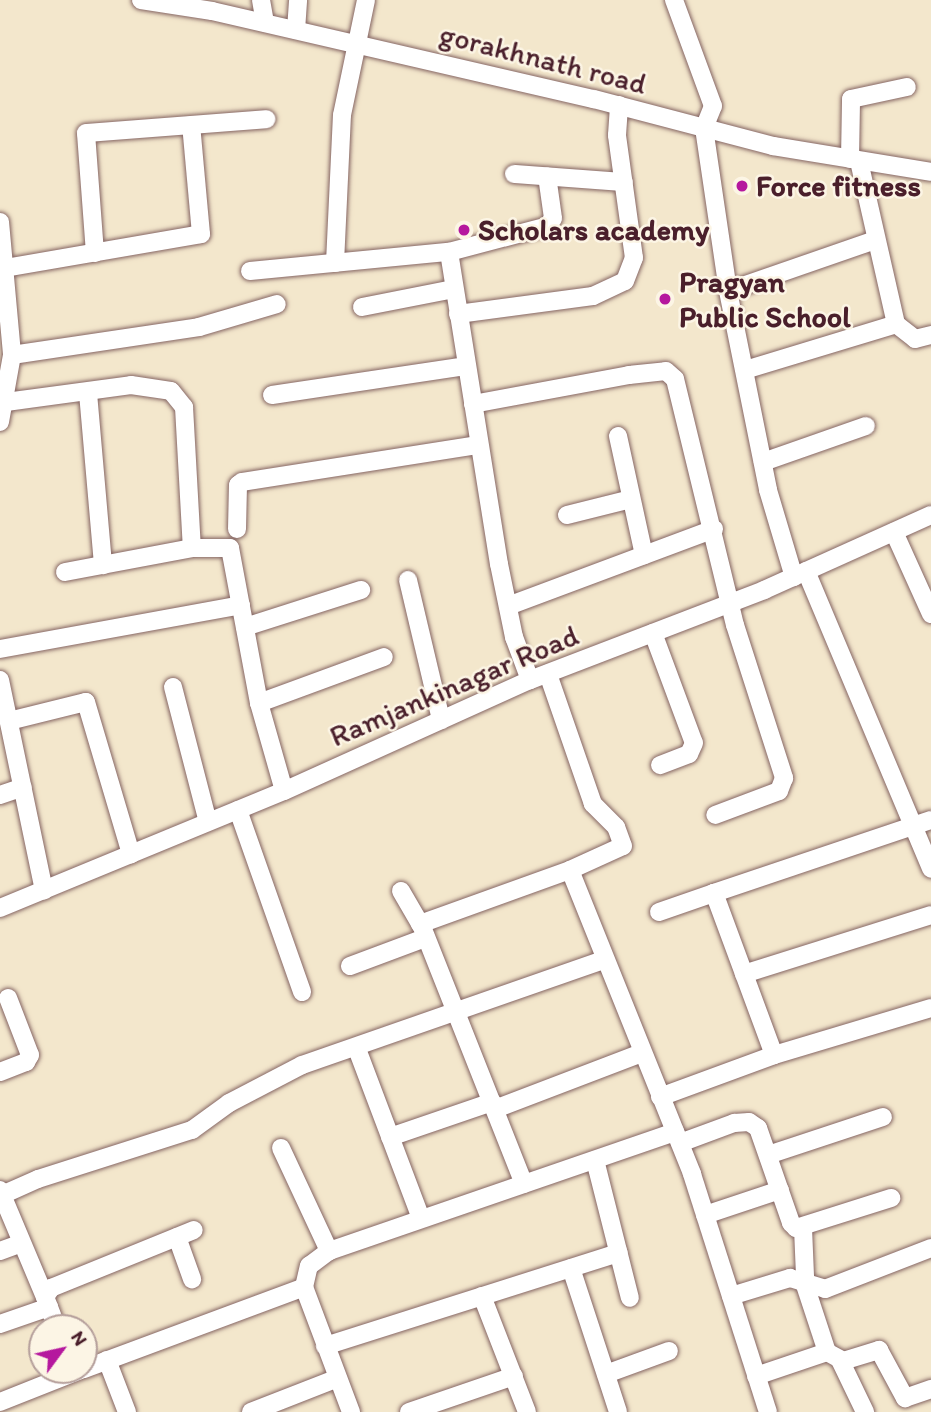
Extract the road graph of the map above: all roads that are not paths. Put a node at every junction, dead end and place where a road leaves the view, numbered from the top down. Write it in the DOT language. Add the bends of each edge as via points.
graph roads {
  1 [pos="142,0"];
  2 [pos="261,0"];
  3 [pos="298,0"];
  4 [pos="366,0"];
  5 [pos="674,0"];
  6 [pos="184,3"];
  7 [pos="265,23"];
  8 [pos="296,30"];
  9 [pos="356,44"];
  10 [pos="906,87"];
  11 [pos="619,105"];
  12 [pos="266,119"];
  13 [pos="191,125"];
  14 [pos="704,128"];
  15 [pos="855,160"];
  16 [pos="931,172"];
  17 [pos="514,174"];
  18 [pos="547,176"];
  19 [pos="624,182"];
  20 [pos="0,222"];
  21 [pos="875,240"];
  22 [pos="449,252"];
  23 [pos="95,253"];
  24 [pos="335,263"];
  25 [pos="5,268"];
  26 [pos="250,271"];
  27 [pos="454,289"];
  28 [pos="728,291"];
  29 [pos="277,304"];
  30 [pos="362,307"];
  31 [pos="458,314"];
  32 [pos="896,324"];
  33 [pos="931,335"];
  34 [pos="12,355"];
  35 [pos="467,366"];
  36 [pos="745,370"];
  37 [pos="89,393"];
  38 [pos="272,395"];
  39 [pos="6,402"];
  40 [pos="473,404"];
  41 [pos="0,422"];
  42 [pos="866,426"];
  43 [pos="618,436"];
  44 [pos="480,445"];
  45 [pos="763,462"];
  46 [pos="631,499"];
  47 [pos="567,515"];
  48 [pos="931,515"];
  49 [pos="237,529"];
  50 [pos="714,529"];
  51 [pos="894,532"];
  52 [pos="192,548"];
  53 [pos="644,555"];
  54 [pos="103,565"];
  55 [pos="65,572"];
  56 [pos="800,574"];
  57 [pos="408,580"];
  58 [pos="361,590"];
  59 [pos="732,603"];
  60 [pos="241,605"];
  61 [pos="508,606"];
  62 [pos="931,614"];
  63 [pos="245,627"];
  64 [pos="653,633"];
  65 [pos="0,649"];
  66 [pos="384,657"];
  67 [pos="548,674"];
  68 [pos="0,680"];
  69 [pos="530,680"];
  70 [pos="173,687"];
  71 [pos="259,703"];
  72 [pos="441,720"];
  73 [pos="9,721"];
  74 [pos="660,765"];
  75 [pos="23,788"];
  76 [pos="284,791"];
  77 [pos="0,795"];
  78 [pos="238,810"];
  79 [pos="715,815"];
  80 [pos="931,820"];
  81 [pos="208,822"];
  82 [pos="914,826"];
  83 [pos="131,854"];
  84 [pos="931,869"];
  85 [pos="570,870"];
  86 [pos="44,890"];
  87 [pos="401,891"];
  88 [pos="714,893"];
  89 [pos="0,908"];
  90 [pos="659,912"];
  91 [pos="931,915"];
  92 [pos="422,931"];
  93 [pos="604,960"];
  94 [pos="350,966"];
  95 [pos="744,974"];
  96 [pos="302,992"];
  97 [pos="8,998"];
  98 [pos="931,1008"];
  99 [pos="457,1014"];
  100 [pos="357,1049"];
  101 [pos="642,1053"];
  102 [pos="774,1055"];
  103 [pos="0,1072"];
  104 [pos="660,1097"];
  105 [pos="493,1105"];
  106 [pos="883,1117"];
  107 [pos="390,1138"];
  108 [pos="677,1138"];
  109 [pos="281,1148"];
  110 [pos="768,1155"];
  111 [pos="595,1160"];
  112 [pos="524,1184"];
  113 [pos="780,1191"];
  114 [pos="1,1193"];
  115 [pos="891,1198"];
  116 [pos="705,1215"];
  117 [pos="421,1219"];
  118 [pos="803,1228"];
  119 [pos="22,1243"];
  120 [pos="931,1248"];
  121 [pos="0,1251"];
  122 [pos="329,1251"];
  123 [pos="619,1253"];
  124 [pos="571,1268"];
  125 [pos="192,1279"];
  126 [pos="805,1279"];
  127 [pos="304,1287"];
  128 [pos="482,1296"];
  129 [pos="731,1296"];
  130 [pos="630,1298"];
  131 [pos="47,1302"];
  132 [pos="52,1314"];
  133 [pos="0,1324"];
  134 [pos="325,1346"];
  135 [pos="670,1351"];
  136 [pos="834,1356"];
  137 [pos="107,1360"];
  138 [pos="98,1363"];
  139 [pos="606,1374"];
  140 [pos="514,1376"];
  141 [pos="756,1376"];
  142 [pos="338,1378"];
  143 [pos="46,1384"];
  144 [pos="931,1389"];
  145 [pos="0,1404"];
  146 [pos="2,1412"];
  147 [pos="127,1412"];
  148 [pos="251,1412"];
  149 [pos="351,1412"];
  150 [pos="409,1412"];
  151 [pos="527,1412"];
  152 [pos="618,1412"];
  153 [pos="768,1412"];
  154 [pos="864,1412"];
  1 -- 6 [label="street, gorakhnath road"];
  2 -- 7 [label="street"];
  3 -- 8 [label="street"];
  4 -- 9 [label="street"];
  5 -- 14 [label="street" via="713,106"];
  6 -- 7 [label="street, gorakhnath road"];
  7 -- 8 [label="street, gorakhnath road"];
  8 -- 9 [label="street, gorakhnath road"];
  9 -- 11 [label="street, gorakhnath road"];
  9 -- 24 [label="street" via="342,115"];
  10 -- 15 [label="street" via="851,99"];
  11 -- 14 [label="street, gorakhnath road"];
  11 -- 19 [label="street" via="617,135"];
  12 -- 13 [label="street"];
  13 -- 23 [label="street" via="201,233"];
  13 -- 23 [label="street" via="86,133"];
  14 -- 15 [label="street, gorakhnath road"];
  14 -- 28 [label="street"];
  15 -- 16 [label="street, gorakhnath road"];
  15 -- 21 [label="street"];
  17 -- 18 [label="street"];
  18 -- 19 [label="street"];
  18 -- 22 [label="street" via="551,223"];
  19 -- 31 [label="street" via="634,258 625,281 593,296"];
  20 -- 25 [label="street"];
  21 -- 28 [label="street"];
  21 -- 32 [label="street"];
  22 -- 24 [label="street"];
  22 -- 27 [label="street"];
  23 -- 25 [label="street"];
  24 -- 26 [label="street"];
  25 -- 34 [label="street"];
  27 -- 30 [label="street"];
  27 -- 31 [label="street"];
  28 -- 36 [label="street"];
  29 -- 34 [label="street" via="199,327"];
  31 -- 35 [label="street"];
  32 -- 33 [label="street" via="915,339"];
  32 -- 36 [label="street"];
  34 -- 39 [label="street"];
  35 -- 38 [label="street"];
  35 -- 40 [label="street"];
  36 -- 45 [label="street"];
  37 -- 39 [label="street"];
  37 -- 52 [label="street" via="131,385 153,387 171,391 184,407 193,495"];
  37 -- 54 [label="street"];
  39 -- 41 [label="street"];
  40 -- 44 [label="street"];
  40 -- 50 [label="street" via="629,375 671,373"];
  42 -- 45 [label="street"];
  43 -- 46 [label="street"];
  44 -- 49 [label="street" via="243,482 238,485"];
  44 -- 61 [label="street"];
  45 -- 56 [label="street"];
  46 -- 47 [label="street"];
  46 -- 53 [label="street"];
  48 -- 51 [label="street, Ramjankinagar Road"];
  50 -- 53 [label="street"];
  50 -- 59 [label="street"];
  51 -- 56 [label="street, Ramjankinagar Road"];
  51 -- 62 [label="street"];
  52 -- 54 [label="street"];
  52 -- 60 [label="street" via="230,548"];
  53 -- 61 [label="street"];
  54 -- 55 [label="street"];
  56 -- 59 [label="street, Ramjankinagar Road"];
  56 -- 82 [label="street"];
  57 -- 72 [label="street"];
  58 -- 63 [label="street"];
  59 -- 64 [label="street, Ramjankinagar Road"];
  59 -- 79 [label="street" via="783,785"];
  60 -- 63 [label="street"];
  60 -- 65 [label="street"];
  61 -- 69 [label="street"];
  63 -- 71 [label="street"];
  64 -- 67 [label="street, Ramjankinagar Road"];
  64 -- 74 [label="street" via="694,743 689,754"];
  66 -- 71 [label="street"];
  67 -- 69 [label="street, Ramjankinagar Road"];
  67 -- 85 [label="street" via="593,804 613,822 623,842 620,849"];
  68 -- 73 [label="street"];
  69 -- 72 [label="street, Ramjankinagar Road"];
  70 -- 81 [label="street"];
  71 -- 76 [label="street"];
  72 -- 76 [label="street, Ramjankinagar Road"];
  73 -- 75 [label="street"];
  73 -- 83 [label="street" via="86,702"];
  75 -- 77 [label="street"];
  75 -- 86 [label="street"];
  76 -- 78 [label="street, Ramjankinagar Road"];
  78 -- 81 [label="street, Ramjankinagar Road"];
  78 -- 96 [label="street"];
  80 -- 82 [label="street"];
  81 -- 83 [label="street, Ramjankinagar Road"];
  82 -- 84 [label="street"];
  82 -- 88 [label="street"];
  83 -- 86 [label="street, Ramjankinagar Road"];
  85 -- 92 [label="street"];
  85 -- 93 [label="street"];
  86 -- 89 [label="street, Ramjankinagar Road"];
  87 -- 92 [label="street"];
  88 -- 90 [label="street"];
  88 -- 95 [label="street"];
  91 -- 95 [label="street"];
  92 -- 94 [label="street"];
  92 -- 99 [label="street"];
  93 -- 99 [label="street"];
  93 -- 101 [label="street"];
  95 -- 102 [label="street"];
  97 -- 103 [label="street" via="30,1055 26,1062"];
  98 -- 102 [label="street"];
  99 -- 100 [label="street"];
  99 -- 105 [label="street"];
  100 -- 107 [label="street"];
  100 -- 114 [label="street" via="280,1074 192,1130"];
  101 -- 104 [label="street"];
  101 -- 105 [label="street"];
  102 -- 104 [label="street"];
  104 -- 108 [label="street"];
  105 -- 107 [label="street"];
  105 -- 112 [label="street"];
  106 -- 110 [label="street"];
  107 -- 117 [label="street"];
  108 -- 110 [label="street" via="748,1122 758,1128"];
  108 -- 111 [label="street"];
  108 -- 116 [label="street"];
  109 -- 122 [label="street"];
  110 -- 113 [label="street"];
  111 -- 112 [label="street"];
  111 -- 123 [label="street"];
  112 -- 117 [label="street"];
  113 -- 116 [label="street"];
  113 -- 118 [label="street" via="790,1223"];
  114 -- 119 [label="street"];
  115 -- 118 [label="street"];
  116 -- 129 [label="street"];
  117 -- 122 [label="street"];
  118 -- 126 [label="street"];
  119 -- 121 [label="street"];
  119 -- 131 [label="street"];
  120 -- 126 [label="street" via="825,1289"];
  122 -- 127 [label="street" via="309,1266"];
  123 -- 124 [label="street"];
  123 -- 130 [label="street"];
  124 -- 128 [label="street"];
  124 -- 139 [label="street"];
  125 -- 131 [label="street" via="186,1233 51,1288"];
  126 -- 129 [label="street" via="790,1278"];
  126 -- 136 [label="street"];
  127 -- 134 [label="street"];
  127 -- 137 [label="street"];
  128 -- 134 [label="street"];
  128 -- 140 [label="street"];
  129 -- 141 [label="street"];
  131 -- 132 [label="street"];
  131 -- 133 [label="street"];
  134 -- 142 [label="street"];
  135 -- 139 [label="street"];
  136 -- 141 [label="street"];
  136 -- 144 [label="street" via="878,1350 905,1398"];
  136 -- 154 [label="street"];
  137 -- 138 [label="street"];
  137 -- 147 [label="street"];
  139 -- 152 [label="street"];
  140 -- 150 [label="street"];
  140 -- 151 [label="street"];
  141 -- 153 [label="street"];
  142 -- 148 [label="street"];
  142 -- 149 [label="street"];
  143 -- 145 [label="street"];
  145 -- 146 [label="street"];
}
